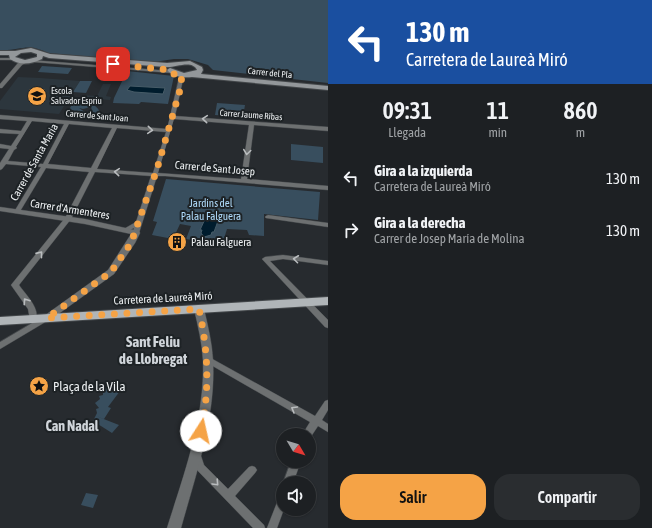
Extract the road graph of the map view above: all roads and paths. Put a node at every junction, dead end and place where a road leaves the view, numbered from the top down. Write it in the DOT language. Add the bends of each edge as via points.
graph roads {
  1 [pos="0,53"];
  2 [pos="0,58"];
  3 [pos="37,58"];
  4 [pos="17,59"];
  5 [pos="171,69"];
  6 [pos="200,70"];
  7 [pos="194,74"];
  8 [pos="182,75"];
  9 [pos="211,75"];
  10 [pos="0,88"];
  11 [pos="328,88"];
  12 [pos="0,117"];
  13 [pos="172,117"];
  14 [pos="31,120"];
  15 [pos="67,123"];
  16 [pos="252,123"];
  17 [pos="115,127"];
  18 [pos="328,129"];
  19 [pos="0,131"];
  20 [pos="169,131"];
  21 [pos="22,133"];
  22 [pos="0,146"];
  23 [pos="14,148"];
  24 [pos="4,162"];
  25 [pos="45,165"];
  26 [pos="0,168"];
  27 [pos="93,170"];
  28 [pos="156,173"];
  29 [pos="244,181"];
  30 [pos="328,188"];
  31 [pos="0,209"];
  32 [pos="17,212"];
  33 [pos="268,217"];
  34 [pos="68,219"];
  35 [pos="139,223"];
  36 [pos="328,225"];
  37 [pos="125,230"];
  38 [pos="136,233"];
  39 [pos="328,263"];
  40 [pos="328,301"];
  41 [pos="308,306"];
  42 [pos="199,309"];
  43 [pos="33,318"];
  44 [pos="47,318"];
  45 [pos="0,321"];
  46 [pos="328,325"];
  47 [pos="0,346"];
  48 [pos="207,359"];
  49 [pos="328,403"];
  50 [pos="315,421"];
  51 [pos="311,428"];
  52 [pos="328,428"];
  53 [pos="196,452"];
  54 [pos="252,470"];
  55 [pos="228,496"];
  56 [pos="276,516"];
  57 [pos="174,528"];
  58 [pos="260,528"];
  59 [pos="272,528"];
  1 -- 4 [label="main road"];
  2 -- 4 [label="main road"];
  3 -- 4 [label="main road"];
  3 -- 4 [label="main road" via="29,50"];
  3 -- 5 [label="main road"];
  4 -- 10 [label="street"];
  5 -- 6 [label="main road, Carrer del Pla" via="180,63 191,63 199,66"];
  5 -- 8 [label="main road"];
  6 -- 7 [label="main road"];
  6 -- 9 [label="main road, Carrer del Pla"];
  7 -- 8 [label="main road, Carrer del Pla"];
  7 -- 9 [label="main road, Carrer del Pla"];
  8 -- 13 [label="street"];
  9 -- 11 [label="main road, Carrer del Pla"];
  12 -- 14 [label="street, Carrer de Sant Joan"];
  16 -- 13 [label="street, Carrer Jaume Ribas, one-way"];
  13 -- 20 [label="street"];
  14 -- 15 [label="street, Carrer de Sant Joan"];
  14 -- 21 [label="street"];
  15 -- 17 [label="street, Carrer de Sant Joan"];
  15 -- 25 [label="street, Carrer de Santa Maria"];
  16 -- 18 [label="street, Carrer Jaume Ribas"];
  16 -- 29 [label="street, one-way"];
  17 -- 20 [label="street, Carrer de Sant Joan, one-way"];
  17 -- 27 [label="street"];
  19 -- 21 [label="street"];
  20 -- 28 [label="street"];
  21 -- 23 [label="street"];
  22 -- 23 [label="street"];
  23 -- 24 [label="street"];
  24 -- 25 [label="street, Carrer de Sant Josep"];
  24 -- 26 [label="street"];
  25 -- 27 [label="street, Carrer de Sant Josep"];
  25 -- 32 [label="street, Carrer de Santa Maria"];
  28 -- 27 [label="street, Carrer de Sant Josep, one-way" via="146,175"];
  27 -- 34 [label="street"];
  28 -- 29 [label="street, Carrer de Sant Josep"];
  28 -- 35 [label="street"];
  29 -- 30 [label="street, Carrer de Sant Josep"];
  31 -- 32 [label="street, Carrer d'Armenteres"];
  32 -- 34 [label="street, Carrer d'Armenteres"];
  33 -- 36 [label="street"];
  34 -- 37 [label="street, Carrer d'Armenteres"];
  43 -- 34 [label="street, one-way" via="32,309 15,285"];
  35 -- 37 [label="street"];
  35 -- 38 [label="street"];
  37 -- 38 [label="street, Carrer d'Armenteres"];
  38 -- 44 [label="street" via="111,272"];
  39 -- 41 [label="street, one-way" via="283,257 265,259"];
  40 -- 41 [label="main road, Carretera de Laureà Miró"];
  41 -- 42 [label="main road, Carretera de Laureà Miró"];
  41 -- 46 [label="street"];
  42 -- 44 [label="main road, Carretera de Laureà Miró"];
  42 -- 48 [label="street"];
  43 -- 44 [label="main road, Carretera de Laureà Miró"];
  43 -- 45 [label="main road, Carretera de Laureà Miró"];
  44 -- 47 [label="street"];
  50 -- 48 [label="street, one-way"];
  48 -- 53 [label="street" via="204,417"];
  49 -- 50 [label="street"];
  50 -- 51 [label="street"];
  50 -- 52 [label="street"];
  53 -- 55 [label="street, one-way" via="200,467"];
  53 -- 57 [label="street"];
  54 -- 55 [label="street"];
  55 -- 58 [label="street"];
  56 -- 59 [label="street"];
}
